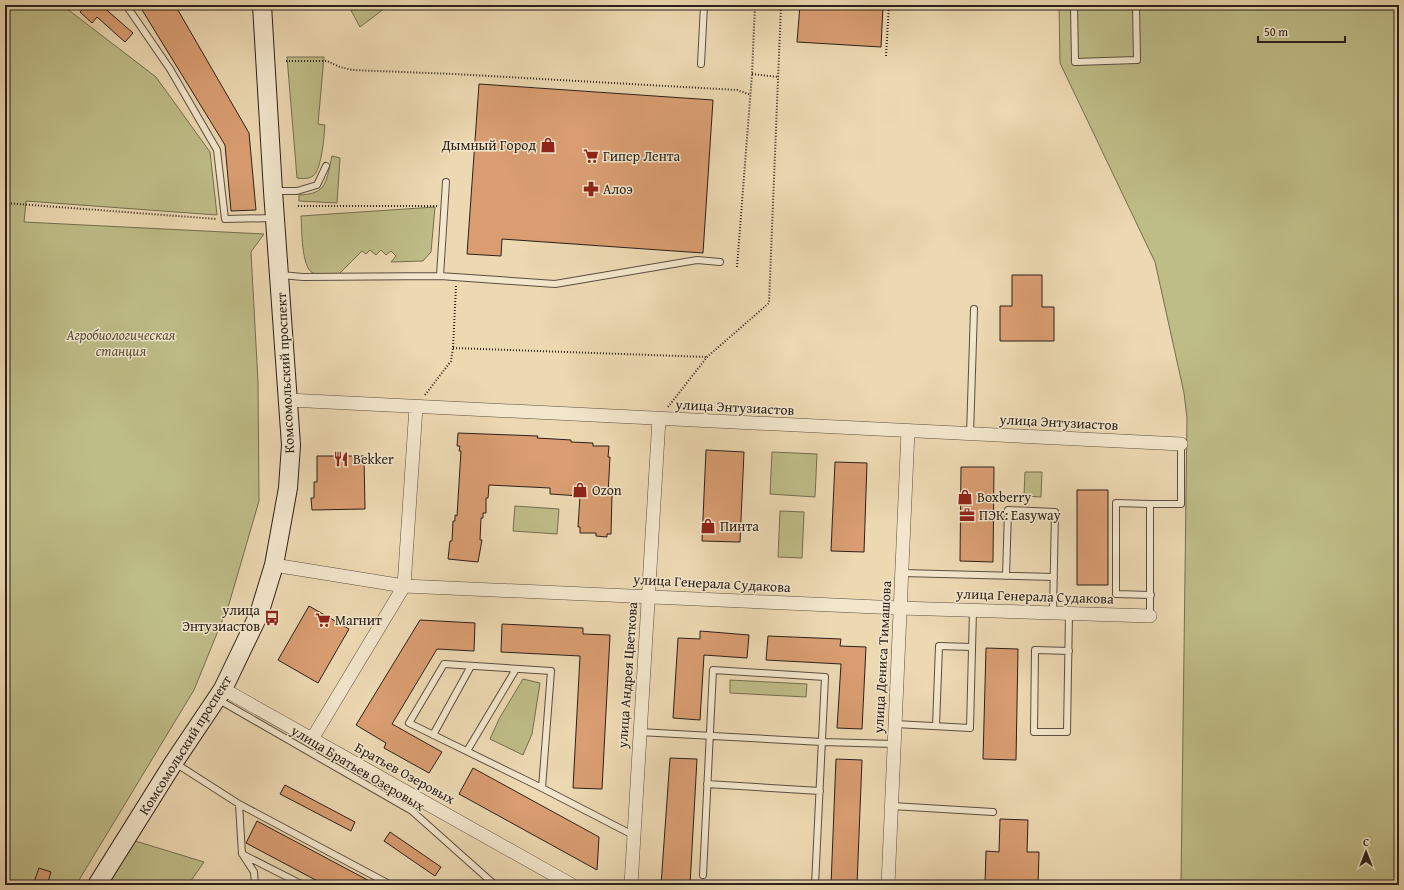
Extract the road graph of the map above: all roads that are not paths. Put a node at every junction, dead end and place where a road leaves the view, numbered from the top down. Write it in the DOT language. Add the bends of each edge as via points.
graph roads {
  1 [pos="126,5"];
  2 [pos="262,5"];
  3 [pos="704,5"];
  4 [pos="1074,5"];
  5 [pos="1136,5"];
  6 [pos="701,64"];
  7 [pos="326,166"];
  8 [pos="446,182"];
  9 [pos="273,191"];
  10 [pos="275,218"];
  11 [pos="720,262"];
  12 [pos="279,275"];
  13 [pos="440,276"];
  14 [pos="974,310"];
  15 [pos="288,400"];
  16 [pos="416,407"];
  17 [pos="659,419"];
  18 [pos="908,431"];
  19 [pos="970,434"];
  20 [pos="1181,444"];
  21 [pos="1150,504"];
  22 [pos="274,565"];
  23 [pos="902,573"];
  24 [pos="1006,576"];
  25 [pos="1054,577"];
  26 [pos="404,586"];
  27 [pos="1151,595"];
  28 [pos="648,596"];
  29 [pos="900,608"];
  30 [pos="973,610"];
  31 [pos="1053,612"];
  32 [pos="1069,613"];
  33 [pos="1150,616"];
  34 [pos="972,647"];
  35 [pos="1069,651"];
  36 [pos="471,666"];
  37 [pos="516,669"];
  38 [pos="220,694"];
  39 [pos="895,724"];
  40 [pos="936,726"];
  41 [pos="639,732"];
  42 [pos="432,735"];
  43 [pos="709,736"];
  44 [pos="312,738"];
  45 [pos="822,742"];
  46 [pos="894,744"];
  47 [pos="467,751"];
  48 [pos="174,762"];
  49 [pos="707,784"];
  50 [pos="542,788"];
  51 [pos="820,791"];
  52 [pos="239,804"];
  53 [pos="892,806"];
  54 [pos="992,812"];
  55 [pos="633,835"];
  56 [pos="242,854"];
  57 [pos="703,875"];
  58 [pos="98,885"];
  59 [pos="255,885"];
  60 [pos="303,885"];
  61 [pos="391,885"];
  62 [pos="495,885"];
  63 [pos="572,885"];
  64 [pos="630,885"];
  65 [pos="816,885"];
  66 [pos="888,885"];
  1 -- 10 [label="lane" via="170,69 217,150 225,219"];
  2 -- 9 [label="street, Комсомольский проспект"];
  3 -- 6 [label="lane"];
  4 -- 5 [label="lane" via="1075,62 1137,60"];
  7 -- 9 [label="lane" via="317,185 297,191"];
  8 -- 13 [label="lane"];
  9 -- 10 [label="street, Комсомольский проспект"];
  10 -- 12 [label="street, Комсомольский проспект"];
  11 -- 13 [label="lane" via="697,260 555,284"];
  12 -- 13 [label="lane"];
  12 -- 15 [label="street, Комсомольский проспект"];
  14 -- 19 [label="lane"];
  15 -- 16 [label="street, улица Энтузиастов"];
  15 -- 22 [label="street, Комсомольский проспект" via="291,445 288,488"];
  16 -- 17 [label="street, улица Энтузиастов"];
  16 -- 26 [label="street"];
  17 -- 18 [label="street, улица Энтузиастов"];
  17 -- 28 [label="street, улица Андрея Цветкова"];
  18 -- 19 [label="street, улица Энтузиастов"];
  18 -- 23 [label="street, улица Дениса Тимашова"];
  19 -- 20 [label="street, улица Энтузиастов"];
  20 -- 21 [label="lane" via="1181,504"];
  21 -- 27 [label="lane"];
  21 -- 27 [label="lane" via="1116,503 1116,594"];
  22 -- 26 [label="street, улица Генерала Судакова"];
  22 -- 38 [label="street, Комсомольский проспект" via="259,614"];
  23 -- 24 [label="lane"];
  23 -- 29 [label="street, улица Дениса Тимашова"];
  24 -- 25 [label="lane"];
  24 -- 25 [label="lane" via="1008,510 1055,512"];
  25 -- 31 [label="lane"];
  26 -- 28 [label="street, улица Генерала Судакова"];
  26 -- 44 [label="street"];
  27 -- 33 [label="lane"];
  28 -- 29 [label="street, улица Генерала Судакова"];
  28 -- 41 [label="street, улица Андрея Цветкова"];
  29 -- 30 [label="street, улица Генерала Судакова"];
  29 -- 39 [label="street, улица Дениса Тимашова"];
  30 -- 31 [label="street, улица Генерала Судакова"];
  30 -- 34 [label="lane"];
  31 -- 32 [label="street, улица Генерала Судакова"];
  32 -- 33 [label="street, улица Генерала Судакова"];
  32 -- 35 [label="lane"];
  34 -- 40 [label="lane" via="939,646"];
  34 -- 40 [label="lane" via="970,728"];
  35 -- 35 [label="lane" via="1067,732 1034,732 1035,650"];
  36 -- 37 [label="lane"];
  36 -- 42 [label="lane"];
  36 -- 42 [label="lane" via="444,664 409,723"];
  37 -- 47 [label="lane"];
  37 -- 50 [label="lane" via="551,671"];
  38 -- 44 [label="street, Братьев Озеровых"];
  38 -- 48 [label="street, Комсомольский проспект"];
  38 -- 62 [label="lane, улица Братьев Озеровых" via="412,811"];
  39 -- 40 [label="lane"];
  39 -- 46 [label="street, улица Дениса Тимашова"];
  41 -- 43 [label="lane"];
  41 -- 55 [label="street, улица Андрея Цветкова"];
  42 -- 47 [label="lane"];
  43 -- 45 [label="lane"];
  43 -- 45 [label="lane" via="713,670 825,677"];
  43 -- 49 [label="lane"];
  44 -- 63 [label="street, Братьев Озеровых"];
  45 -- 46 [label="lane"];
  45 -- 51 [label="lane"];
  46 -- 53 [label="street, улица Дениса Тимашова"];
  47 -- 50 [label="lane"];
  48 -- 52 [label="lane"];
  48 -- 58 [label="street, Комсомольский проспект"];
  49 -- 51 [label="lane"];
  49 -- 57 [label="lane"];
  50 -- 55 [label="lane"];
  51 -- 65 [label="lane"];
  52 -- 56 [label="lane"];
  52 -- 61 [label="lane"];
  53 -- 54 [label="lane"];
  53 -- 66 [label="street, улица Дениса Тимашова"];
  55 -- 64 [label="street, улица Андрея Цветкова"];
  56 -- 59 [label="lane" via="254,872"];
  56 -- 60 [label="lane"];
}
